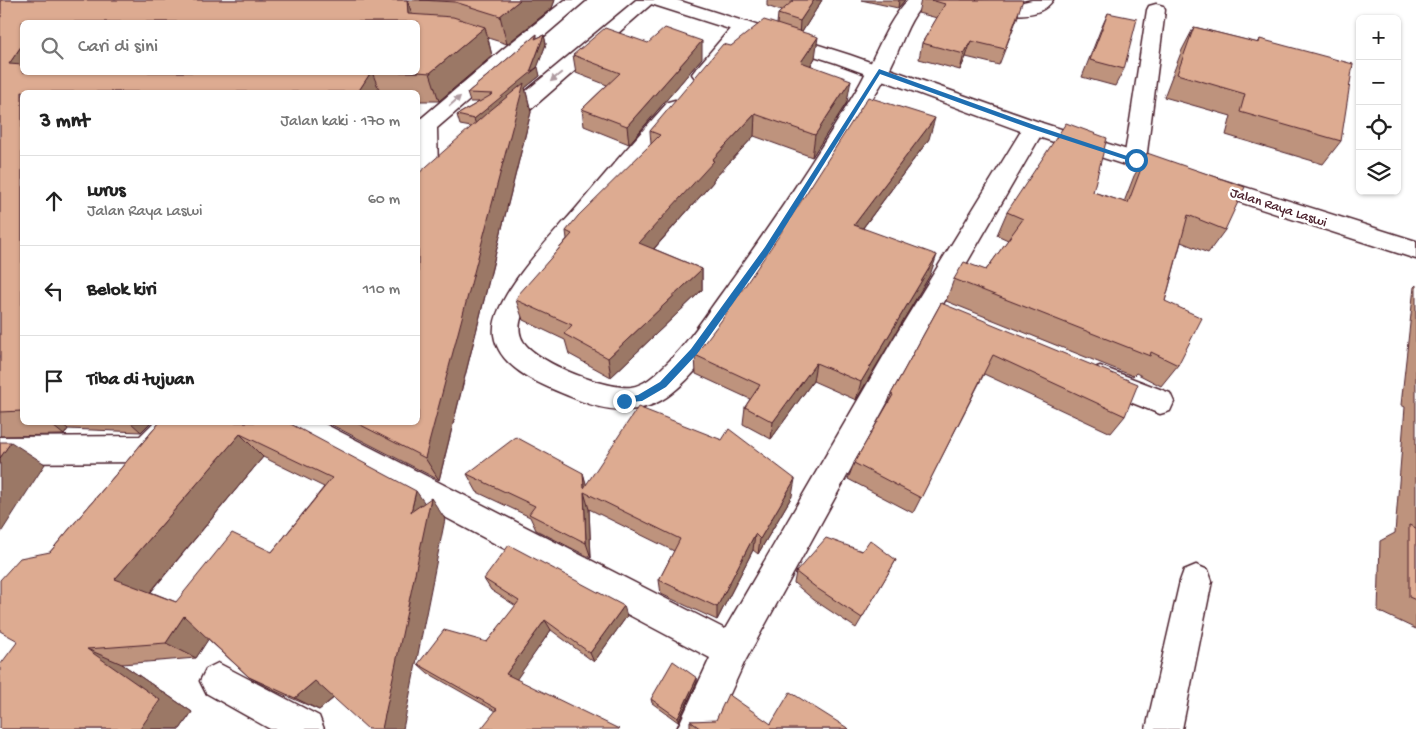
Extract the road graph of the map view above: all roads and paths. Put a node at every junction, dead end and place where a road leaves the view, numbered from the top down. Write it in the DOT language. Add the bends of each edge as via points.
graph roads {
  1 [pos="577,0"];
  2 [pos="647,0"];
  3 [pos="658,0"];
  4 [pos="918,0"];
  5 [pos="971,0"];
  6 [pos="1044,0"];
  7 [pos="1156,10"];
  8 [pos="742,27"];
  9 [pos="487,45"];
  10 [pos="510,53"];
  11 [pos="879,71"];
  12 [pos="422,126"];
  13 [pos="1034,128"];
  14 [pos="484,136"];
  15 [pos="1136,160"];
  16 [pos="429,172"];
  17 [pos="1416,250"];
  18 [pos="928,307"];
  19 [pos="954,318"];
  20 [pos="1080,369"];
  21 [pos="1160,402"];
  22 [pos="170,425"];
  23 [pos="299,425"];
  24 [pos="0,450"];
  25 [pos="147,450"];
  26 [pos="120,479"];
  27 [pos="1196,580"];
  28 [pos="732,651"];
  29 [pos="218,681"];
  30 [pos="306,729"];
  31 [pos="696,729"];
  32 [pos="1164,729"];
  1 -- 10 [label="street"];
  2 -- 14 [label="street, one-way"];
  3 -- 8 [label="street, Jalan Raya Laswi"];
  4 -- 11 [label="street" via="906,16"];
  5 -- 6 [label="street" via="1024,8 1035,7"];
  7 -- 15 [label="street"];
  8 -- 11 [label="street, Jalan Raya Laswi"];
  8 -- 11 [label="street" via="547,258 518,299 510,315 507,338 512,348 531,364 588,392 624,401 649,394 676,373 768,249"];
  9 -- 10 [label="street"];
  12 -- 10 [label="street, one-way"];
  11 -- 13 [label="street, Jalan Raya Laswi"];
  12 -- 16 [label="street"];
  13 -- 15 [label="street, Jalan Raya Laswi"];
  13 -- 18 [label="street"];
  15 -- 17 [label="street, Jalan Raya Laswi"];
  18 -- 19 [label="street"];
  18 -- 28 [label="street"];
  20 -- 21 [label="street"];
  22 -- 25 [label="street"];
  23 -- 28 [label="street"];
  24 -- 25 [label="street"];
  25 -- 26 [label="street"];
  27 -- 32 [label="street"];
  28 -- 31 [label="street"];
  29 -- 30 [label="street"];
}
